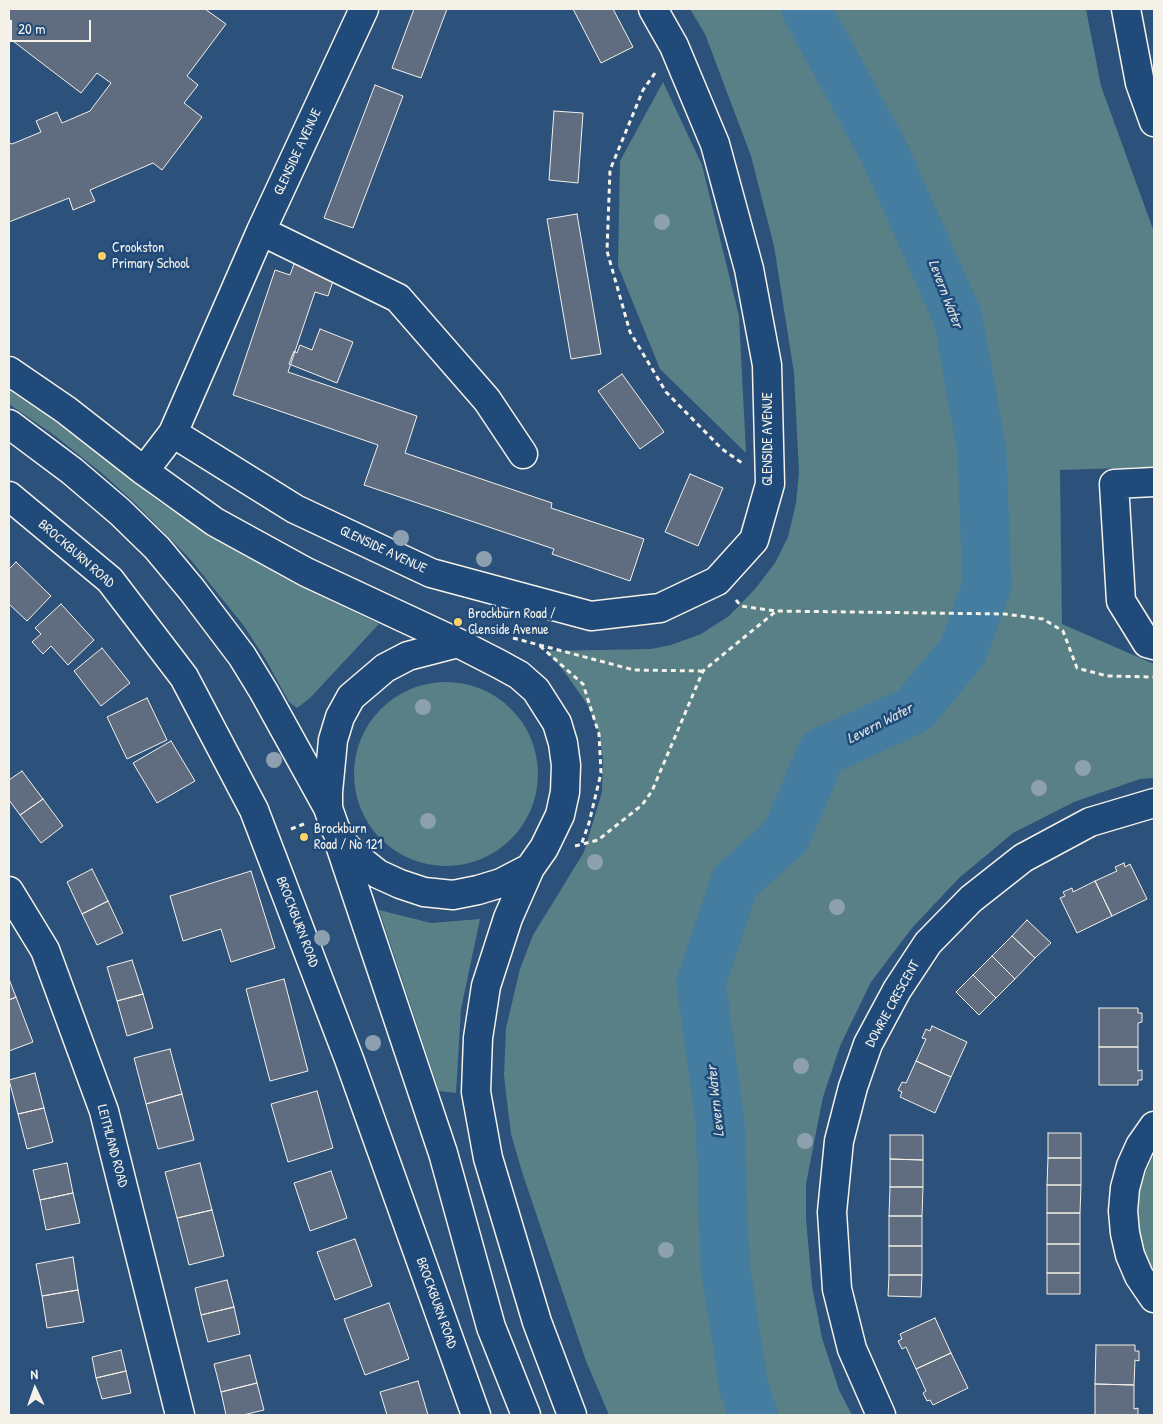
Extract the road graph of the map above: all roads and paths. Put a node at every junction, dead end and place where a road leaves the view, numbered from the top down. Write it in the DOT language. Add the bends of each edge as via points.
graph roads {
  1 [pos="364,9"];
  2 [pos="653,9"];
  3 [pos="1126,9"];
  4 [pos="674,46"];
  5 [pos="1154,122"];
  6 [pos="262,232"];
  7 [pos="9,371"];
  8 [pos="9,424"];
  9 [pos="173,433"];
  10 [pos="523,454"];
  11 [pos="144,471"];
  12 [pos="1154,482"];
  13 [pos="770,484"];
  14 [pos="9,496"];
  15 [pos="717,581"];
  16 [pos="776,611"];
  17 [pos="506,635"];
  18 [pos="458,643"];
  19 [pos="1154,645"];
  20 [pos="703,671"];
  21 [pos="1154,677"];
  22 [pos="1154,803"];
  23 [pos="331,817"];
  24 [pos="265,839"];
  25 [pos="537,858"];
  26 [pos="9,890"];
  27 [pos="1154,1126"];
  28 [pos="1154,1298"];
  29 [pos="180,1415"];
  30 [pos="476,1415"];
  31 [pos="526,1415"];
  32 [pos="572,1415"];
  33 [pos="881,1415"];
  1 -- 6 [label="street, GLENSIDE AVENUE"];
  2 -- 4 [label="street, GLENSIDE AVENUE"];
  3 -- 5 [label="street" via="1140,83"];
  4 -- 13 [label="street, GLENSIDE AVENUE" via="715,144 749,268 767,365"];
  4 -- 13 [label="path" via="643,90 610,170 607,250 630,332 666,392 722,449"];
  6 -- 9 [label="street, GLENSIDE AVENUE"];
  6 -- 10 [label="street" via="398,298 487,400"];
  7 -- 11 [label="street" via="66,410"];
  8 -- 23 [label="street" via="120,512 157,548 192,590 242,656"];
  9 -- 11 [label="street, GLENSIDE AVENUE"];
  9 -- 15 [label="street, GLENSIDE AVENUE" via="295,509 431,573 592,616 660,608"];
  11 -- 18 [label="street" via="215,522 265,550"];
  12 -- 19 [label="street" via="1114,484 1121,601 1147,643"];
  13 -- 15 [label="street, GLENSIDE AVENUE" via="754,540"];
  14 -- 24 [label="street, BROCKBURN ROAD" via="110,580 184,677 254,810"];
  15 -- 16 [label="path" via="741,606"];
  16 -- 20 [label="path"];
  16 -- 21 [label="path" via="1005,614 1043,619 1063,631 1077,668 1107,676"];
  17 -- 20 [label="path" via="634,670"];
  18 -- 23 [label="street" via="408,656 385,668 351,697 333,740 329,768"];
  18 -- 25 [label="street" via="519,675 536,690 557,724 566,765 565,792 560,815"];
  20 -- 25 [label="path" via="652,791 642,805 598,840"];
  22 -- 33 [label="street, DOWRIE CRESCENT" via="1090,822 1023,858 971,899 928,943 868,1044 839,1141 832,1212 837,1289 852,1349"];
  23 -- 24 [label="path"];
  23 -- 25 [label="street" via="346,847 378,874 424,892 453,895 478,890 501,882"];
  23 -- 31 [label="street" via="443,1153 491,1327"];
  24 -- 30 [label="street, BROCKBURN ROAD" via="349,1059"];
  25 -- 32 [label="street" via="508,918 486,986 478,1038 476,1092 488,1158 537,1322"];
  26 -- 29 [label="street, LEITHLAND ROAD" via="45,950 104,1111"];
  27 -- 28 [label="street" via="1131,1166 1123,1211 1130,1255"];
}
